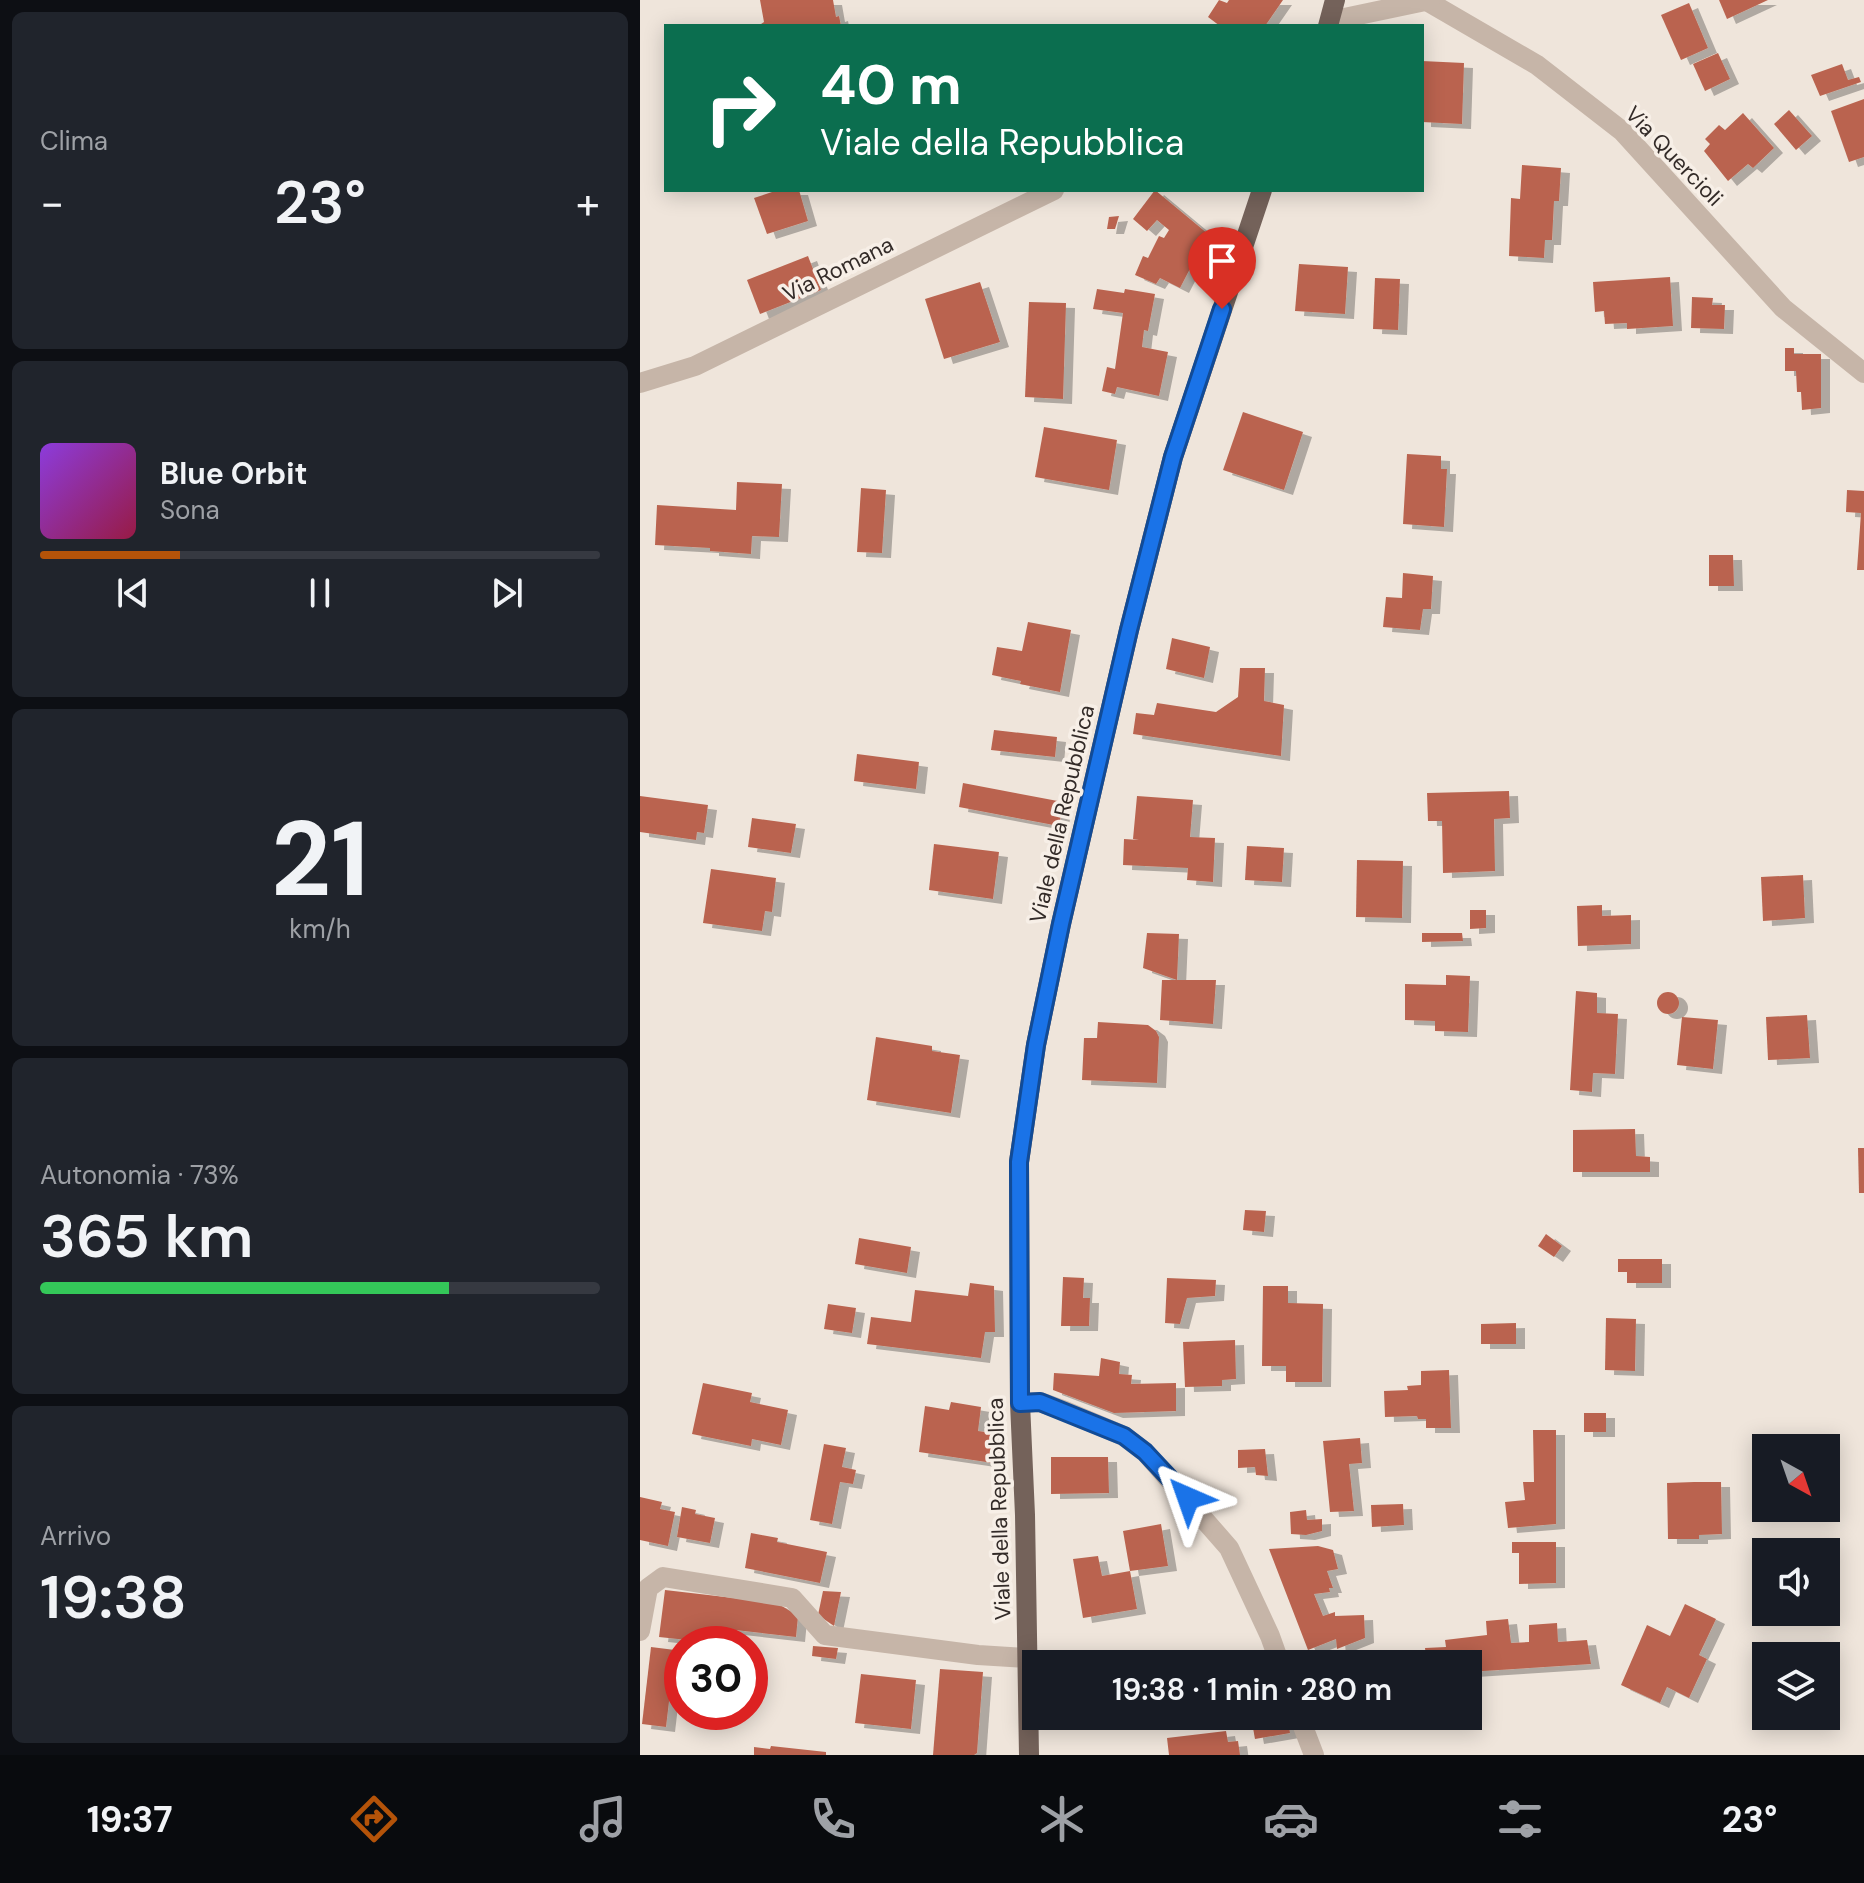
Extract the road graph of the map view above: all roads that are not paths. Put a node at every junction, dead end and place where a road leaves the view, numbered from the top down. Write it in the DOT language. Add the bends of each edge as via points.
graph roads {
  1 [pos="1335,0"];
  2 [pos="1428,1"];
  3 [pos="1329,23"];
  4 [pos="1050,192"];
  5 [pos="1261,192"];
  6 [pos="1864,373"];
  7 [pos="640,383"];
  8 [pos="1020,1403"];
  9 [pos="640,1631"];
  10 [pos="1027,1650"];
  11 [pos="1275,1650"];
  12 [pos="1022,1658"];
  13 [pos="1028,1730"];
  14 [pos="1304,1730"];
  15 [pos="1029,1755"];
  16 [pos="1314,1755"];
  1 -- 3 [label="main road"];
  2 -- 3 [label="street"];
  2 -- 6 [label="street, Via Quercioli" via="1537,65 1622,131 1783,308"];
  4 -- 7 [label="street, Via Romana" via="695,366"];
  5 -- 8 [label="main road, Viale della Repubblica" via="1173,457 1036,1045 1019,1162"];
  8 -- 10 [label="main road, Viale della Repubblica"];
  8 -- 11 [label="street" via="1040,1402 1065,1411 1124,1436 1145,1452 1229,1548"];
  9 -- 12 [label="street" via="648,1588 663,1577 792,1598 825,1635"];
  13 -- 15 [label="main road, Viale della Repubblica"];
  14 -- 16 [label="street"];
}
